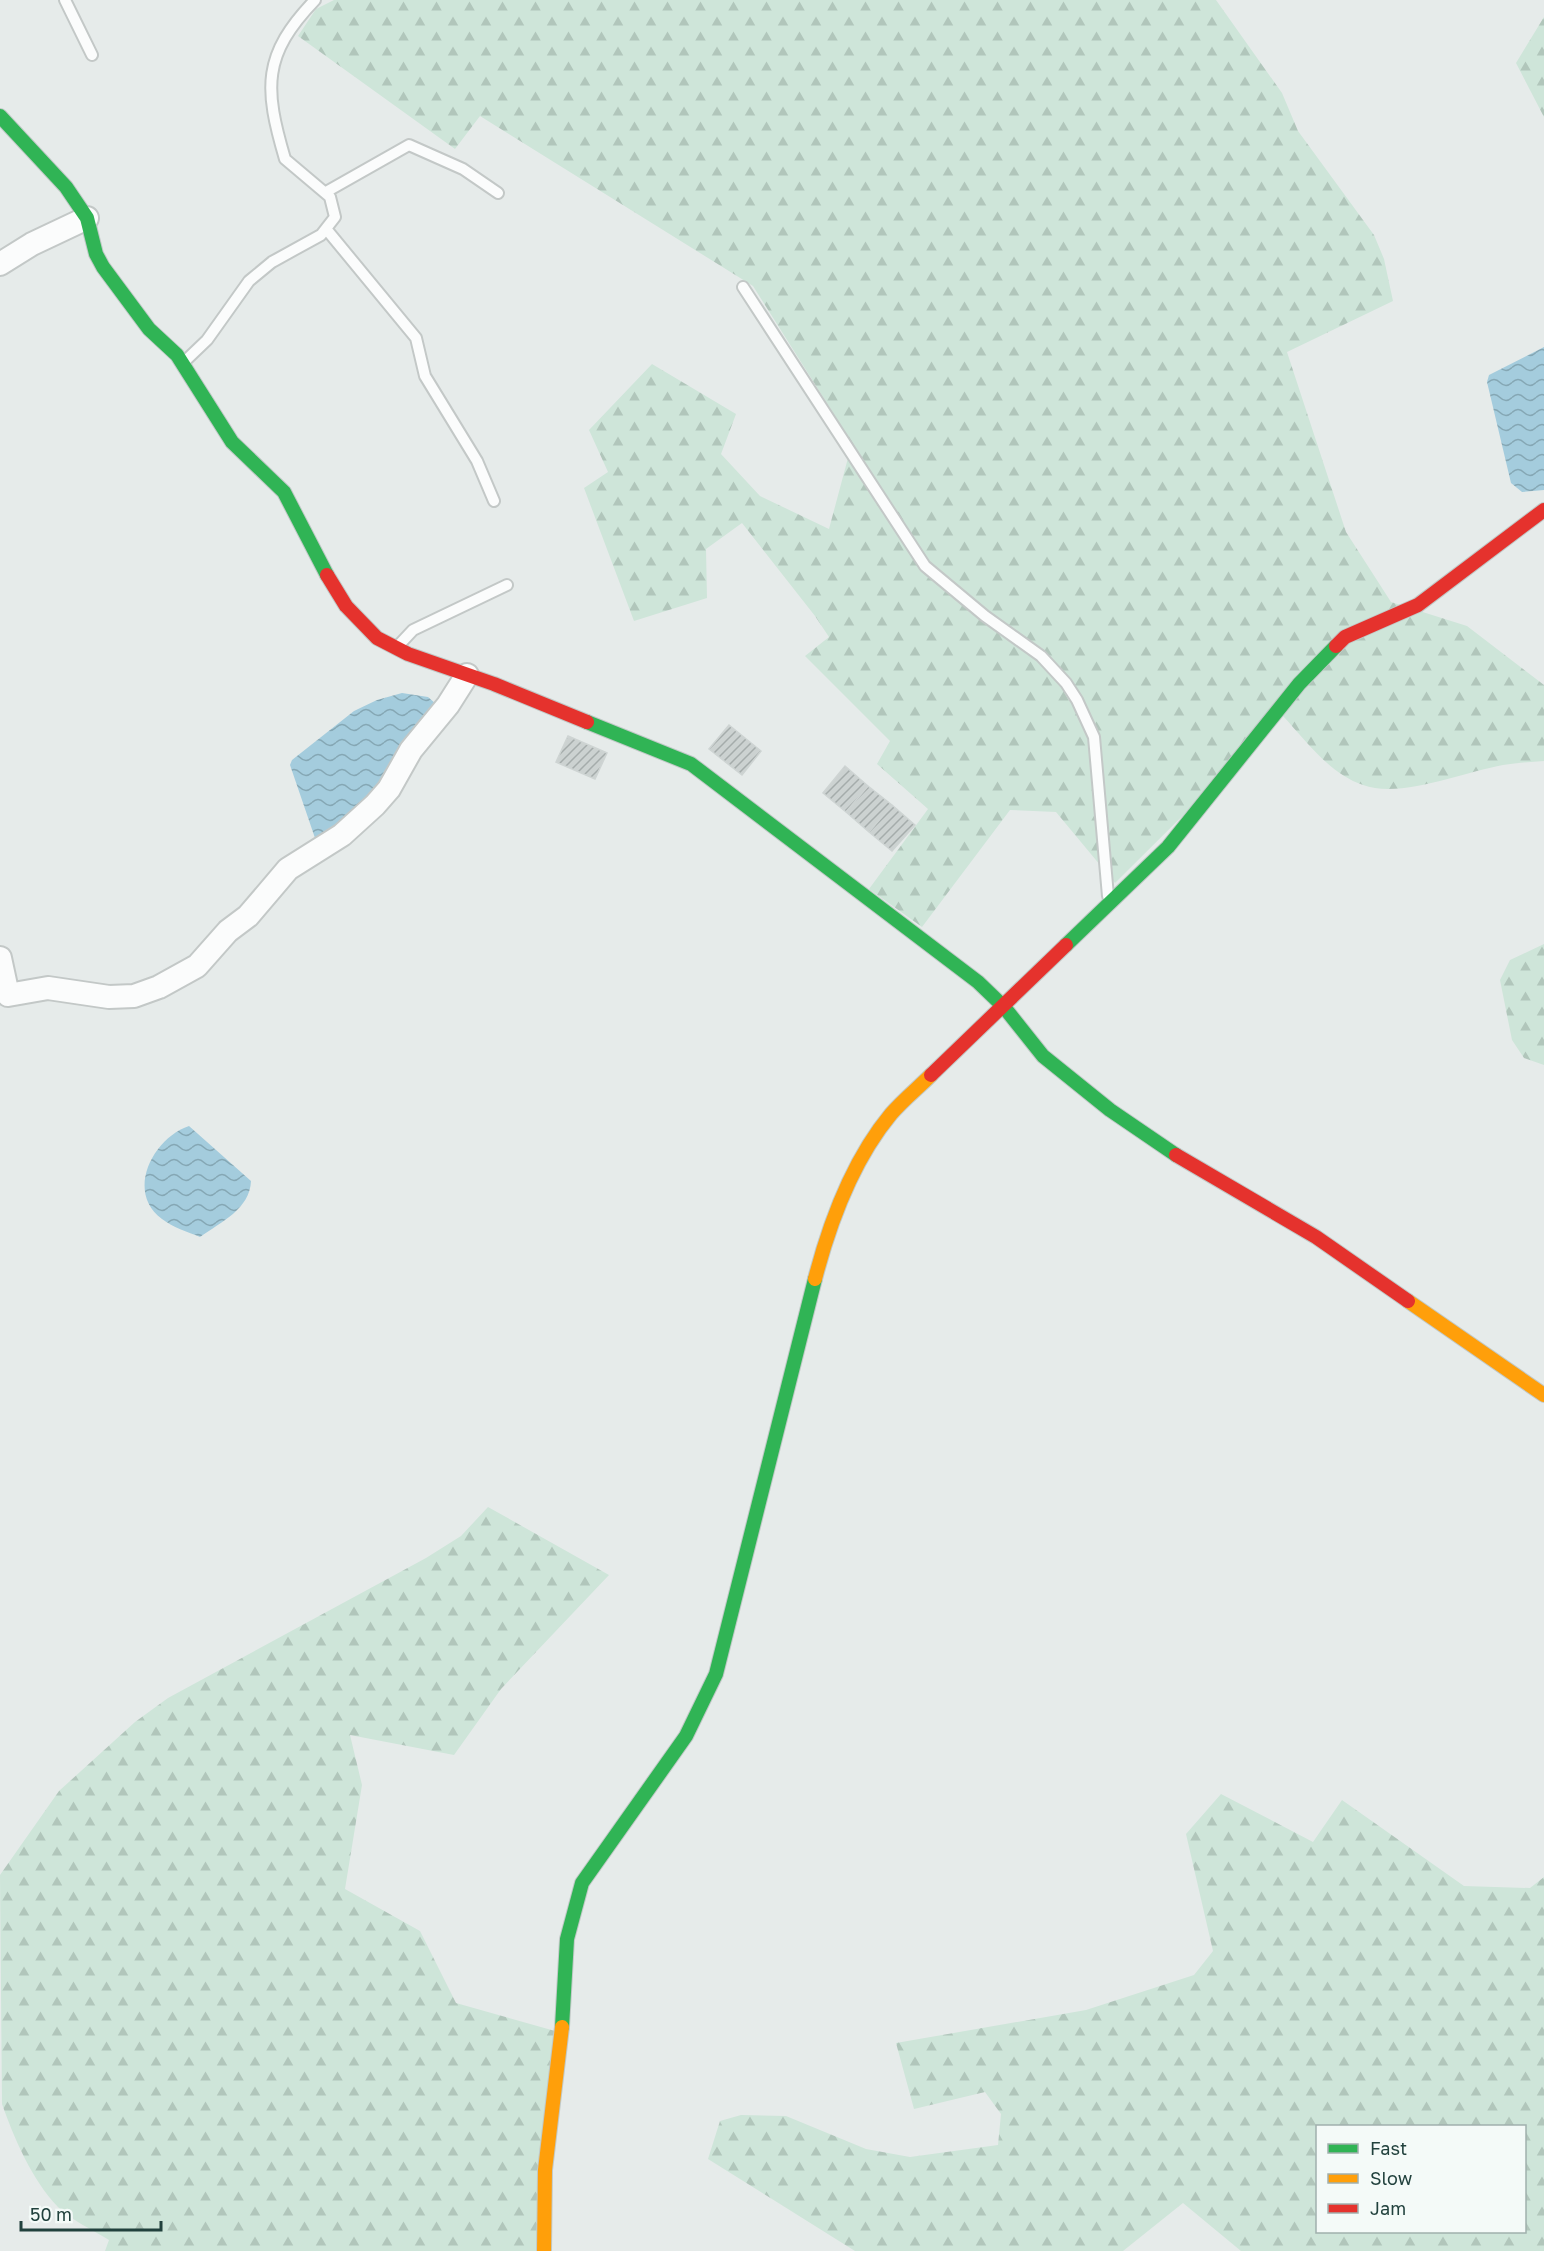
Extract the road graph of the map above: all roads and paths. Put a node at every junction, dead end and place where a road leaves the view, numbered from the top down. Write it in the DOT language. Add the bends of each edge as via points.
graph roads {
  1 [pos="65,0"];
  2 [pos="315,0"];
  3 [pos="92,55"];
  4 [pos="0,116"];
  5 [pos="326,192"];
  6 [pos="498,193"];
  7 [pos="87,218"];
  8 [pos="327,230"];
  9 [pos="0,264"];
  10 [pos="743,287"];
  11 [pos="182,364"];
  12 [pos="494,501"];
  13 [pos="1544,510"];
  14 [pos="507,585"];
  15 [pos="396,648"];
  16 [pos="468,675"];
  17 [pos="1108,904"];
  18 [pos="0,958"];
  19 [pos="1004,1007"];
  20 [pos="1544,1395"];
  21 [pos="544,2251"];
  1 -- 3 [label="lane"];
  2 -- 5 [label="lane" via="283,37 270,78 285,159"];
  4 -- 7 [label="street" via="66,187"];
  5 -- 6 [label="lane" via="409,145 463,169"];
  5 -- 8 [label="lane" via="335,210"];
  7 -- 9 [label="street"];
  7 -- 11 [label="street" via="103,267 149,329"];
  8 -- 11 [label="lane" via="272,262 249,281 207,340"];
  8 -- 12 [label="lane" via="416,338 425,376 477,461"];
  10 -- 17 [label="lane" via="926,567 1041,656 1077,700 1094,737"];
  11 -- 15 [label="street" via="232,442 284,492 346,606 366,628"];
  13 -- 17 [label="street" via="1418,605 1345,637 1299,684 1168,847"];
  14 -- 15 [label="lane" via="412,630"];
  15 -- 16 [label="street"];
  16 -- 18 [label="street" via="375,805 342,835 288,869 197,966 134,996 109,997 54,988 8,995"];
  16 -- 19 [label="street" via="691,764 978,982"];
  17 -- 19 [label="street"];
  19 -- 20 [label="street" via="1043,1056 1110,1110 1187,1162 1316,1237"];
  19 -- 21 [label="street" via="893,1112 864,1149 846,1181 819,1263 716,1674 686,1736 576,1896 569,1923 561,2037 543,2176"];
}
